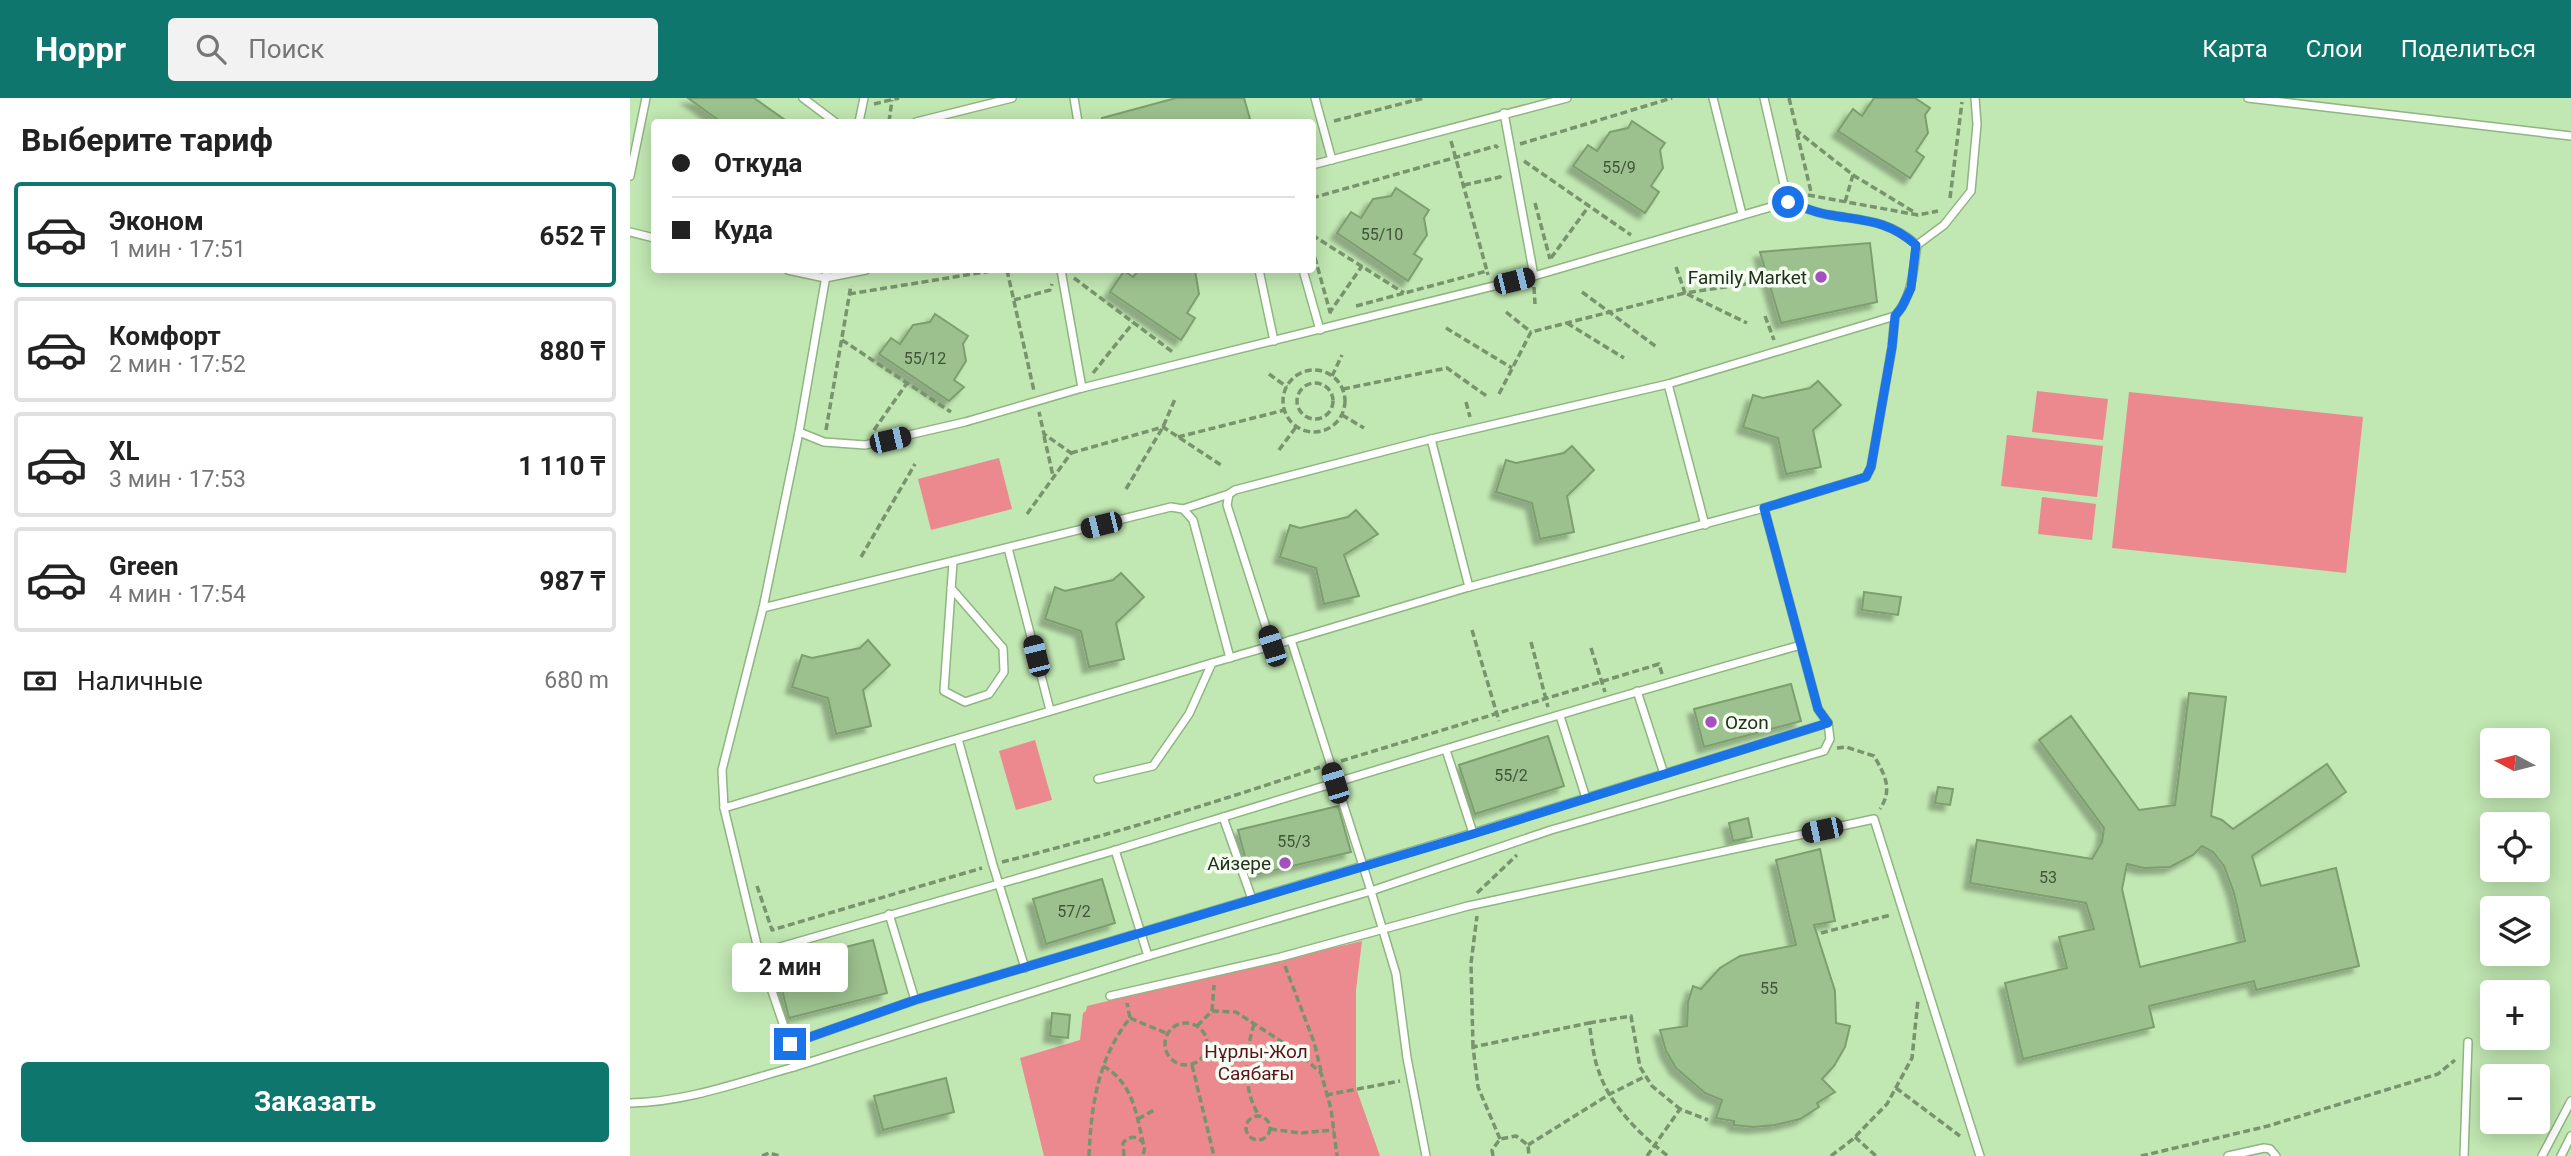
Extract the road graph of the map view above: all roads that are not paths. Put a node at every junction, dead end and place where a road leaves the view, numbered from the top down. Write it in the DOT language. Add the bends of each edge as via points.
graph roads {
  1 [pos="646,98"];
  2 [pos="803,98"];
  3 [pos="864,98"];
  4 [pos="1012,98"];
  5 [pos="1074,98"];
  6 [pos="1315,98"];
  7 [pos="1567,98"];
  8 [pos="1713,98"];
  9 [pos="1764,98"];
  10 [pos="1975,98"];
  11 [pos="2248,98"];
  12 [pos="1504,113"];
  13 [pos="831,119"];
  14 [pos="860,119"];
  15 [pos="928,119"];
  16 [pos="1078,119"];
  17 [pos="2571,136"];
  18 [pos="1332,160"];
  19 [pos="1316,164"];
  20 [pos="630,176"];
  21 [pos="1788,202"];
  22 [pos="1742,214"];
  23 [pos="630,232"];
  24 [pos="651,237"];
  25 [pos="1916,245"];
  26 [pos="802,273"];
  27 [pos="826,273"];
  28 [pos="848,273"];
  29 [pos="1062,273"];
  30 [pos="1260,273"];
  31 [pos="1304,273"];
  32 [pos="1534,276"];
  33 [pos="825,278"];
  34 [pos="1895,316"];
  35 [pos="1320,330"];
  36 [pos="1275,341"];
  37 [pos="1668,384"];
  38 [pos="1082,388"];
  39 [pos="799,432"];
  40 [pos="1431,439"];
  41 [pos="1229,494"];
  42 [pos="1764,508"];
  43 [pos="1182,509"];
  44 [pos="1705,525"];
  45 [pos="1007,548"];
  46 [pos="953,562"];
  47 [pos="1469,587"];
  48 [pos="951,588"];
  49 [pos="763,608"];
  50 [pos="1291,640"];
  51 [pos="1801,645"];
  52 [pos="1272,646"];
  53 [pos="1230,658"];
  54 [pos="1212,663"];
  55 [pos="1636,691"];
  56 [pos="1050,710"];
  57 [pos="1560,716"];
  58 [pos="1828,723"];
  59 [pos="958,739"];
  60 [pos="1446,750"];
  61 [pos="1664,774"];
  62 [pos="1098,779"];
  63 [pos="1335,783"];
  64 [pos="1586,798"];
  65 [pos="724,808"];
  66 [pos="1223,817"];
  67 [pos="1473,834"];
  68 [pos="1115,850"];
  69 [pos="1362,865"];
  70 [pos="998,883"];
  71 [pos="1371,891"];
  72 [pos="1252,899"];
  73 [pos="889,914"];
  74 [pos="1383,930"];
  75 [pos="1141,933"];
  76 [pos="759,953"];
  77 [pos="1148,956"];
  78 [pos="1025,968"];
  79 [pos="1110,996"];
  80 [pos="915,1000"];
  81 [pos="790,1044"];
  82 [pos="2468,1046"];
  83 [pos="793,1067"];
  84 [pos="2571,1101"];
  85 [pos="630,1103"];
  86 [pos="2571,1136"];
  87 [pos="1426,1156"];
  88 [pos="1980,1156"];
  89 [pos="2228,1156"];
  90 [pos="2276,1156"];
  91 [pos="2464,1156"];
  92 [pos="2542,1156"];
  93 [pos="2561,1156"];
  1 -- 20 [label="lane"];
  2 -- 13 [label="lane"];
  3 -- 14 [label="lane"];
  4 -- 15 [label="lane"];
  5 -- 16 [label="lane"];
  6 -- 18 [label="lane"];
  7 -- 12 [label="lane"];
  8 -- 22 [label="lane"];
  9 -- 21 [label="lane"];
  10 -- 25 [label="lane" via="1970,191 1944,225"];
  11 -- 17 [label="lane"];
  12 -- 18 [label="lane"];
  12 -- 32 [label="lane"];
  18 -- 19 [label="lane"];
  21 -- 22 [label="lane"];
  21 -- 25 [label="lane" via="1828,215 1872,220 1902,232"];
  22 -- 32 [label="lane"];
  23 -- 24 [label="lane"];
  25 -- 34 [label="lane" via="1911,288"];
  26 -- 33 [label="lane"];
  27 -- 33 [label="lane"];
  28 -- 33 [label="lane"];
  29 -- 38 [label="lane"];
  30 -- 36 [label="lane"];
  31 -- 35 [label="lane"];
  32 -- 35 [label="lane"];
  33 -- 39 [label="lane"];
  34 -- 37 [label="lane"];
  34 -- 42 [label="lane" via="1866,477"];
  35 -- 36 [label="lane"];
  36 -- 38 [label="lane"];
  37 -- 40 [label="lane"];
  37 -- 44 [label="lane"];
  38 -- 39 [label="lane" via="865,445 824,442"];
  39 -- 49 [label="lane"];
  40 -- 41 [label="lane"];
  40 -- 47 [label="lane"];
  41 -- 43 [label="lane"];
  41 -- 52 [label="lane" via="1227,505"];
  42 -- 44 [label="lane"];
  42 -- 51 [label="lane"];
  43 -- 45 [label="lane" via="1171,507"];
  43 -- 53 [label="lane" via="1192,520"];
  44 -- 47 [label="lane"];
  45 -- 46 [label="lane"];
  45 -- 56 [label="lane"];
  46 -- 48 [label="lane"];
  46 -- 49 [label="lane"];
  47 -- 50 [label="lane"];
  48 -- 48 [label="lane" via="944,691 965,702 989,694 1004,672 1003,648"];
  49 -- 65 [label="lane" via="722,770"];
  50 -- 52 [label="lane"];
  50 -- 63 [label="lane"];
  51 -- 55 [label="lane"];
  51 -- 58 [label="lane" via="1818,709"];
  52 -- 53 [label="lane"];
  53 -- 54 [label="lane"];
  54 -- 56 [label="lane"];
  54 -- 62 [label="lane" via="1189,714 1153,766"];
  55 -- 57 [label="lane"];
  55 -- 61 [label="lane"];
  56 -- 59 [label="lane"];
  57 -- 60 [label="lane"];
  57 -- 64 [label="lane"];
  58 -- 61 [label="lane"];
  58 -- 71 [label="lane" via="1830,739 1824,751 1551,830"];
  59 -- 65 [label="lane"];
  59 -- 70 [label="lane"];
  60 -- 63 [label="lane"];
  60 -- 67 [label="lane"];
  61 -- 64 [label="lane"];
  63 -- 66 [label="lane"];
  63 -- 69 [label="lane"];
  64 -- 67 [label="lane"];
  65 -- 76 [label="lane"];
  66 -- 68 [label="lane"];
  66 -- 72 [label="lane"];
  67 -- 69 [label="lane"];
  68 -- 70 [label="lane"];
  68 -- 75 [label="lane"];
  69 -- 71 [label="lane"];
  69 -- 72 [label="lane"];
  70 -- 73 [label="lane"];
  70 -- 78 [label="lane"];
  71 -- 74 [label="lane"];
  71 -- 77 [label="lane"];
  72 -- 75 [label="lane"];
  73 -- 76 [label="lane"];
  73 -- 80 [label="lane"];
  74 -- 79 [label="lane"];
  74 -- 87 [label="lane" via="1396,974"];
  74 -- 88 [label="lane" via="1468,906 1874,818"];
  75 -- 77 [label="lane"];
  75 -- 78 [label="lane"];
  76 -- 81 [label="lane"];
  77 -- 83 [label="lane"];
  78 -- 80 [label="lane"];
  80 -- 81 [label="lane"];
  81 -- 83 [label="lane"];
  82 -- 91 [label="lane"];
  83 -- 85 [label="lane" via="701,1094"];
  84 -- 92 [label="lane"];
  86 -- 93 [label="lane"];
  89 -- 90 [label="lane" via="2270,1149"];
}
